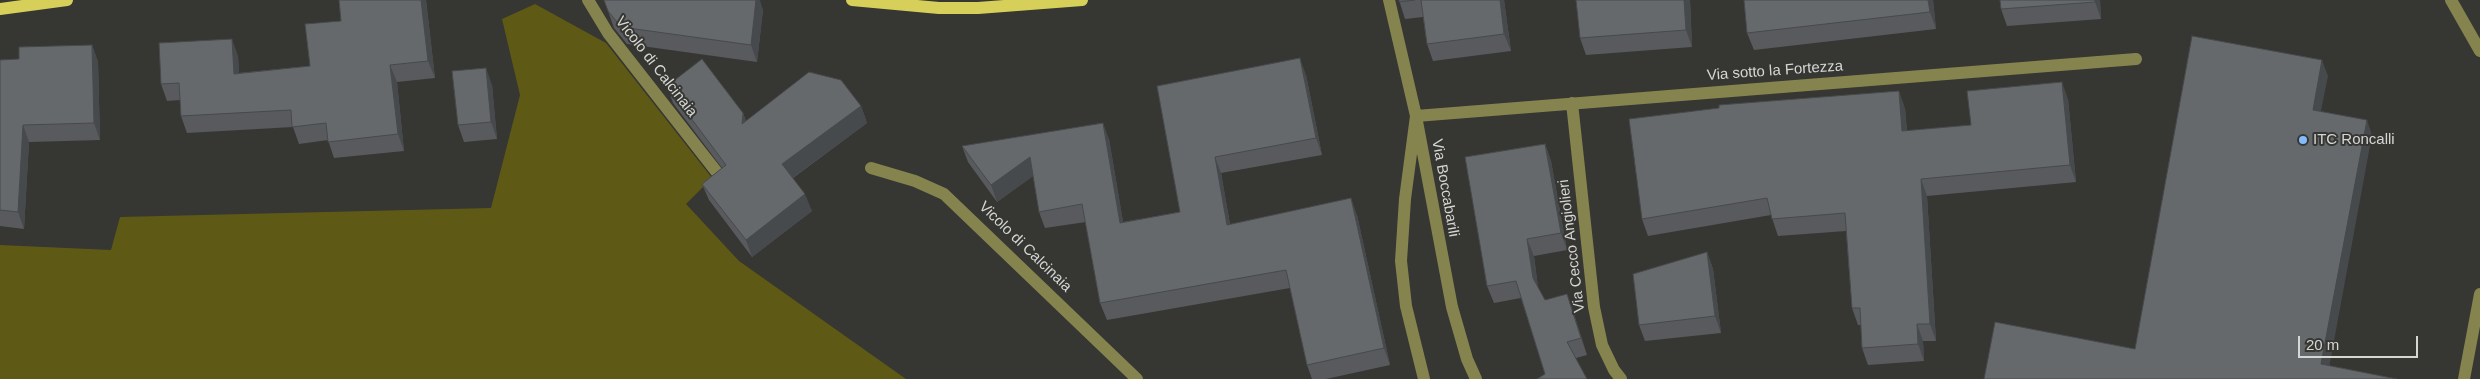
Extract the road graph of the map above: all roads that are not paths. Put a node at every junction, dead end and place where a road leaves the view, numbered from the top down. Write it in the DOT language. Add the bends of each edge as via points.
graph roads {
  1 [pos="67,0"];
  2 [pos="588,0"];
  3 [pos="852,0"];
  4 [pos="1082,0"];
  5 [pos="1389,0"];
  6 [pos="2451,0"];
  7 [pos="0,9"];
  8 [pos="2480,51"];
  9 [pos="2136,60"];
  10 [pos="1572,104"];
  11 [pos="1416,116"];
  12 [pos="871,168"];
  13 [pos="719,175"];
  14 [pos="2480,294"];
  15 [pos="1137,379"];
  16 [pos="1424,379"];
  17 [pos="1476,379"];
  18 [pos="1622,379"];
  19 [pos="2464,379"];
  1 -- 7 [label="main road"];
  2 -- 13 [label="street, Vicolo di Calcinaia" via="608,33"];
  3 -- 4 [label="main road" via="939,8"];
  5 -- 11 [label="street, Via Boccabarili"];
  6 -- 8 [label="street"];
  9 -- 10 [label="street, Via sotto la Fortezza"];
  10 -- 11 [label="street, Via sotto la Fortezza"];
  10 -- 18 [label="street, Via Cecco Angiolieri" via="1594,307 1602,345"];
  11 -- 16 [label="street" via="1405,199 1401,269 1406,306"];
  11 -- 17 [label="street, Via Boccabarili" via="1452,307"];
  12 -- 15 [label="street, Vicolo di Calcinaia" via="915,180 944,194"];
  14 -- 19 [label="street"];
}
